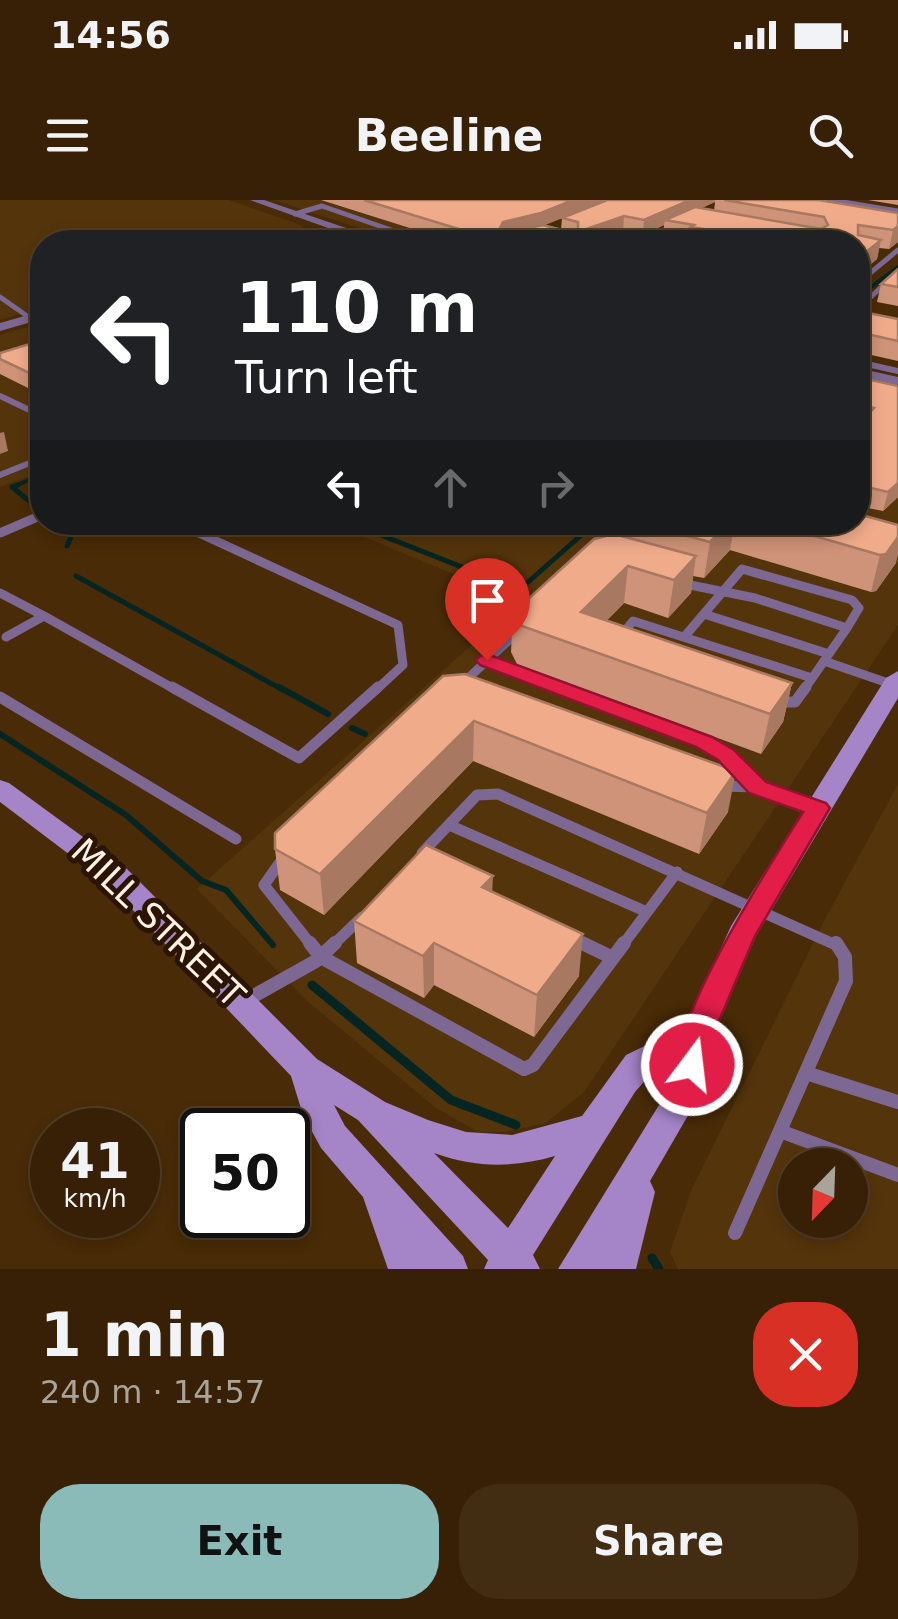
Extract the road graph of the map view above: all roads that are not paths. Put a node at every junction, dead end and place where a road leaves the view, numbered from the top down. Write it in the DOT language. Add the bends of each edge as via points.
graph roads {
  1 [pos="259,200"];
  2 [pos="828,203"];
  3 [pos="296,214"];
  4 [pos="898,214"];
  5 [pos="368,222"];
  6 [pos="677,225"];
  7 [pos="341,229"];
  8 [pos="337,230"];
  9 [pos="391,230"];
  10 [pos="666,230"];
  11 [pos="898,250"];
  12 [pos="874,252"];
  13 [pos="892,256"];
  14 [pos="870,273"];
  15 [pos="898,280"];
  16 [pos="0,297"];
  17 [pos="870,298"];
  18 [pos="30,313"];
  19 [pos="30,318"];
  20 [pos="0,327"];
  21 [pos="870,365"];
  22 [pos="898,371"];
  23 [pos="870,375"];
  24 [pos="898,381"];
  25 [pos="0,396"];
  26 [pos="30,410"];
  27 [pos="30,463"];
  28 [pos="0,474"];
  29 [pos="30,520"];
  30 [pos="0,533"];
  31 [pos="202,535"];
  32 [pos="660,577"];
  33 [pos="724,590"];
  34 [pos="0,594"];
  35 [pos="704,614"];
  36 [pos="44,616"];
  37 [pos="532,619"];
  38 [pos="847,628"];
  39 [pos="684,636"];
  40 [pos="3,637"];
  41 [pos="0,648"];
  42 [pos="628,652"];
  43 [pos="827,657"];
  44 [pos="487,660"];
  45 [pos="812,678"];
  46 [pos="896,682"];
  47 [pos="0,696"];
  48 [pos="448,697"];
  49 [pos="766,698"];
  50 [pos="704,786"];
  51 [pos="757,788"];
  52 [pos="0,789"];
  53 [pos="818,808"];
  54 [pos="448,825"];
  55 [pos="302,838"];
  56 [pos="236,839"];
  57 [pos="411,865"];
  58 [pos="676,872"];
  59 [pos="370,908"];
  60 [pos="758,908"];
  61 [pos="647,912"];
  62 [pos="562,934"];
  63 [pos="322,957"];
  64 [pos="613,958"];
  65 [pos="242,1003"];
  66 [pos="698,1035"];
  67 [pos="305,1069"];
  68 [pos="806,1073"];
  69 [pos="898,1102"];
  70 [pos="370,1110"];
  71 [pos="594,1126"];
  72 [pos="780,1132"];
  73 [pos="649,1152"];
  74 [pos="898,1175"];
  75 [pos="372,1182"];
  76 [pos="735,1233"];
  77 [pos="511,1265"];
  78 [pos="407,1269"];
  79 [pos="449,1269"];
  80 [pos="577,1269"];
  81 [pos="618,1269"];
  1 -- 3 [label="street"];
  2 -- 4 [label="street"];
  3 -- 5 [label="lane" via="322,206"];
  3 -- 7 [label="street"];
  5 -- 7 [label="lane"];
  5 -- 9 [label="lane"];
  6 -- 10 [label="lane"];
  7 -- 8 [label="street"];
  11 -- 13 [label="lane"];
  12 -- 13 [label="lane"];
  13 -- 14 [label="lane"];
  15 -- 17 [label="lane" via="891,278"];
  16 -- 18 [label="lane"];
  19 -- 20 [label="street"];
  21 -- 22 [label="lane"];
  23 -- 24 [label="street"];
  25 -- 26 [label="lane"];
  27 -- 28 [label="lane"];
  29 -- 30 [label="lane"];
  31 -- 36 [label="lane" via="398,625 402,665 300,758"];
  32 -- 33 [label="lane"];
  33 -- 35 [label="lane"];
  33 -- 38 [label="lane"];
  33 -- 38 [label="lane" via="742,569 852,600 859,608"];
  34 -- 36 [label="lane"];
  35 -- 39 [label="lane"];
  35 -- 43 [label="lane"];
  36 -- 40 [label="lane"];
  37 -- 44 [label="lane"];
  38 -- 43 [label="lane"];
  39 -- 42 [label="lane" via="633,621 618,639"];
  39 -- 45 [label="lane"];
  40 -- 41 [label="lane"];
  43 -- 45 [label="lane"];
  43 -- 46 [label="lane"];
  44 -- 48 [label="lane"];
  44 -- 51 [label="lane" via="704,742"];
  45 -- 49 [label="lane" via="795,702"];
  46 -- 53 [label="main road"];
  47 -- 56 [label="lane"];
  50 -- 51 [label="lane"];
  51 -- 53 [label="lane"];
  52 -- 65 [label="main road, MILL STREET" via="118,876"];
  53 -- 60 [label="main road"];
  54 -- 57 [label="lane"];
  54 -- 58 [label="lane" via="477,795 498,794"];
  54 -- 61 [label="lane"];
  55 -- 63 [label="lane" via="264,885"];
  58 -- 60 [label="lane"];
  58 -- 61 [label="lane"];
  59 -- 63 [label="lane"];
  60 -- 66 [label="main road"];
  60 -- 68 [label="lane" via="836,942 844,957 846,981"];
  61 -- 64 [label="lane"];
  62 -- 64 [label="lane"];
  63 -- 64 [label="lane" via="524,1070"];
  63 -- 65 [label="lane"];
  65 -- 67 [label="main road, MILL STREET"];
  66 -- 71 [label="main road" via="638,1065"];
  66 -- 73 [label="main road" via="685,1087"];
  67 -- 70 [label="main road, MILL STREET"];
  67 -- 75 [label="main road, MILL STREET" via="333,1137"];
  68 -- 69 [label="lane"];
  68 -- 72 [label="lane"];
  70 -- 71 [label="main road" via="480,1151 526,1150"];
  70 -- 77 [label="main road, MILL STREET"];
  71 -- 77 [label="main road"];
  72 -- 74 [label="lane"];
  72 -- 76 [label="lane"];
  73 -- 80 [label="main road"];
  73 -- 81 [label="main road"];
  75 -- 78 [label="main road"];
  75 -- 79 [label="main road, MILL STREET"];
}
